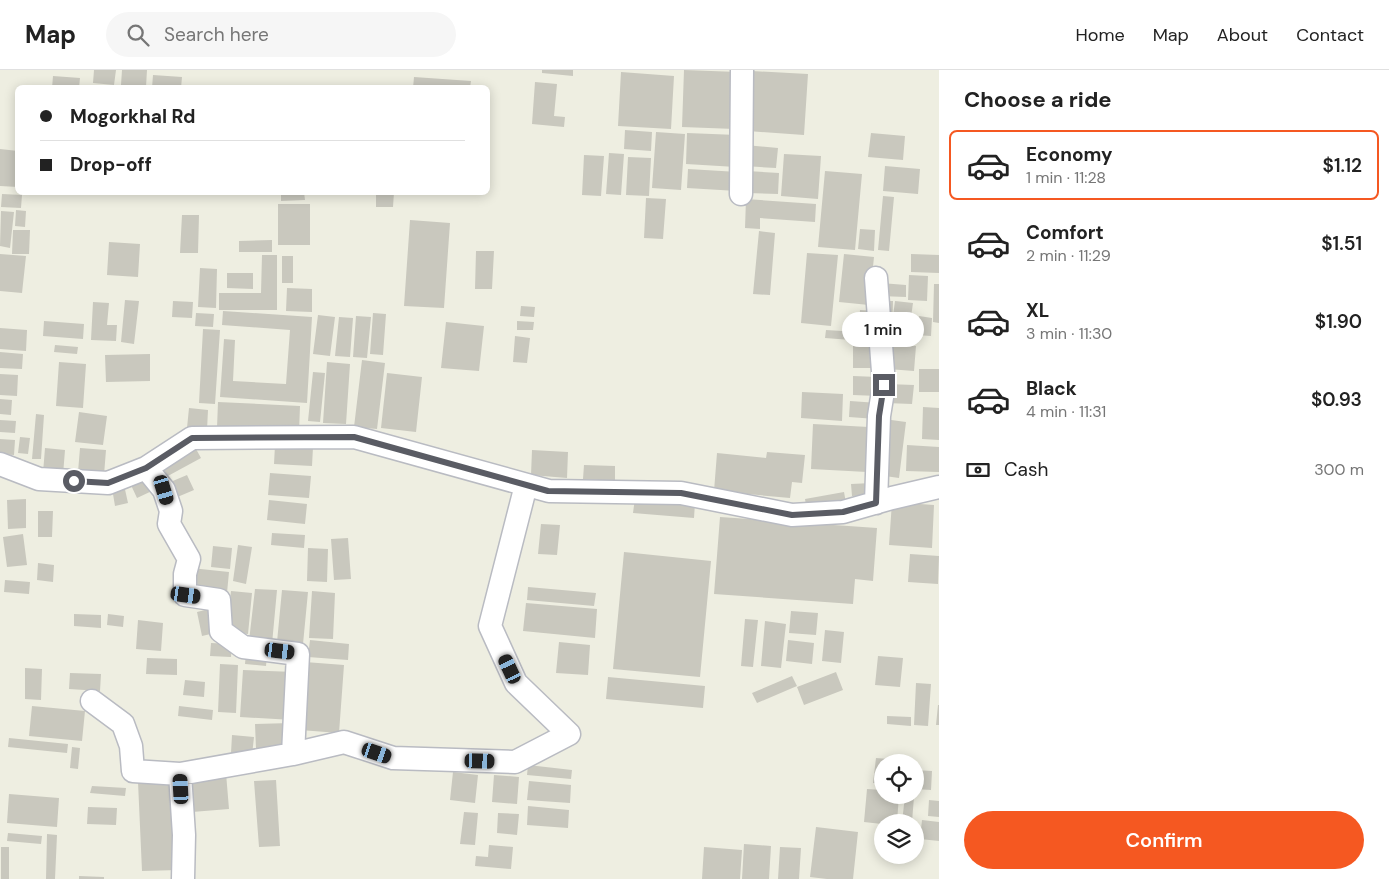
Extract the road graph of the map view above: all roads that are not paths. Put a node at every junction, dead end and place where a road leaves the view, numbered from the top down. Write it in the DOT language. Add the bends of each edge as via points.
graph roads {
  1 [pos="742,70"];
  2 [pos="741,194"];
  3 [pos="876,278"];
  4 [pos="0,464"];
  5 [pos="146,468"];
  6 [pos="526,485"];
  7 [pos="939,487"];
  8 [pos="876,503"];
  9 [pos="92,701"];
  10 [pos="293,754"];
  11 [pos="180,774"];
  12 [pos="183,879"];
  1 -- 2 [label="street"];
  3 -- 8 [label="street" via="884,385 879,416"];
  4 -- 5 [label="street" via="39,479 108,483"];
  5 -- 6 [label="street" via="192,438 354,437"];
  5 -- 10 [label="street" via="164,490 170,511 169,524 189,558 185,574 186,595 219,600 221,631 243,647 298,654"];
  6 -- 8 [label="street" via="548,491 681,493 792,515 843,512"];
  6 -- 10 [label="street" via="490,626 516,683 569,734 515,762 393,758 344,742"];
  7 -- 8 [label="street"];
  9 -- 11 [label="street" via="123,724 131,746 132,771"];
  10 -- 11 [label="street"];
  11 -- 12 [label="street"];
}
